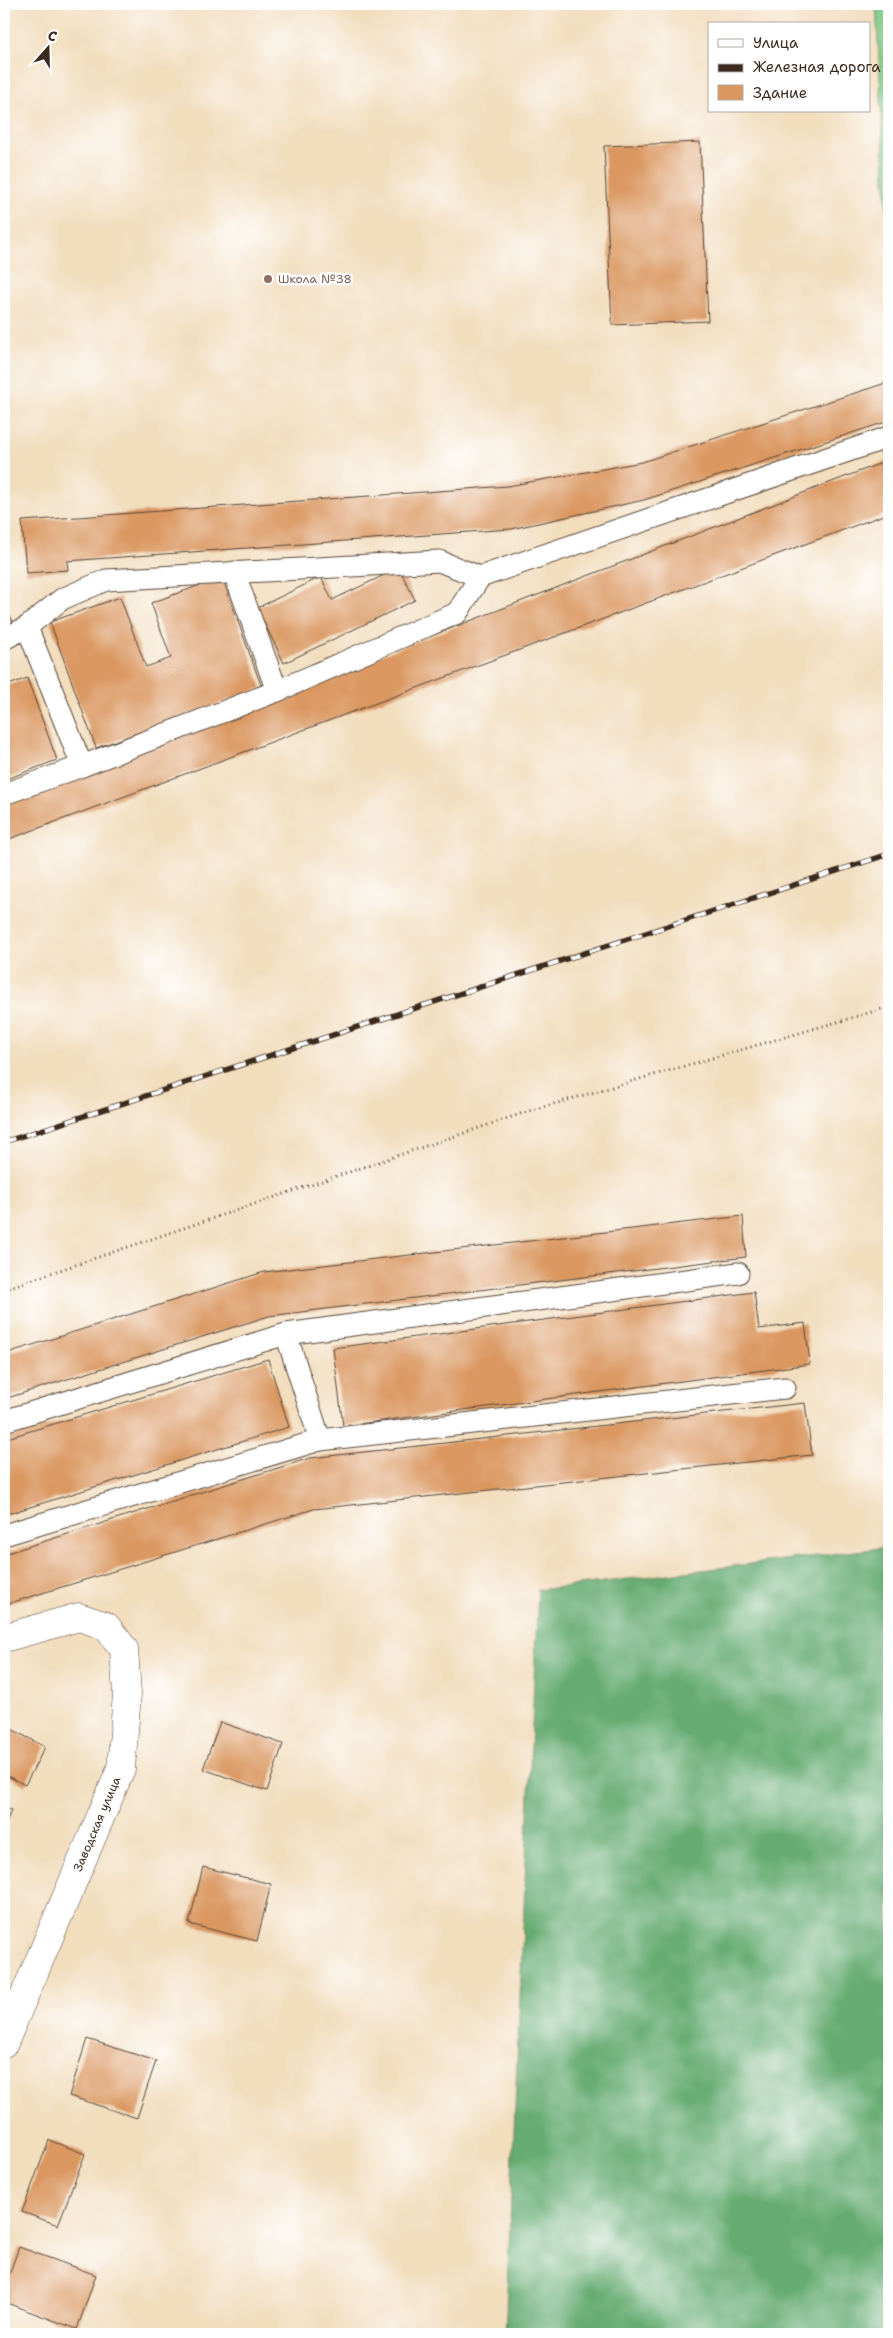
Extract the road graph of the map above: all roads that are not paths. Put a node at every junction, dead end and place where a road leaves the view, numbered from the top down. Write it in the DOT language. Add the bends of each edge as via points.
graph roads {
  1 [pos="889,437"];
  2 [pos="234,572"];
  3 [pos="480,577"];
  4 [pos="27,627"];
  5 [pos="4,639"];
  6 [pos="277,691"];
  7 [pos="82,766"];
  8 [pos="4,794"];
  9 [pos="738,1273"];
  10 [pos="286,1334"];
  11 [pos="785,1388"];
  12 [pos="4,1421"];
  13 [pos="320,1440"];
  14 [pos="4,1535"];
  15 [pos="4,1638"];
  16 [pos="4,2043"];
  1 -- 3 [label="lane"];
  2 -- 3 [label="lane" via="439,560"];
  2 -- 4 [label="lane" via="106,580 62,599"];
  2 -- 6 [label="lane"];
  3 -- 6 [label="lane" via="458,613"];
  4 -- 5 [label="lane"];
  4 -- 7 [label="lane"];
  6 -- 7 [label="lane"];
  7 -- 8 [label="lane"];
  9 -- 10 [label="lane"];
  10 -- 12 [label="lane"];
  10 -- 13 [label="lane"];
  11 -- 13 [label="lane"];
  13 -- 14 [label="lane"];
  15 -- 16 [label="street, Заводская улица" via="79,1617 106,1626 124,1649 127,1694 121,1769"];
}
